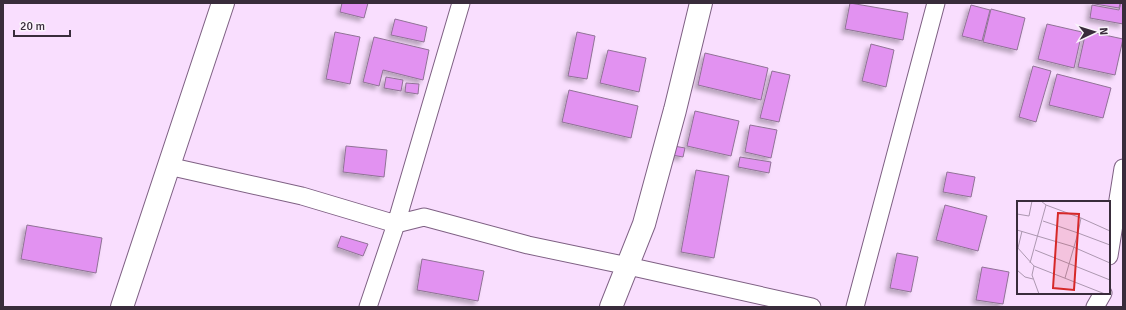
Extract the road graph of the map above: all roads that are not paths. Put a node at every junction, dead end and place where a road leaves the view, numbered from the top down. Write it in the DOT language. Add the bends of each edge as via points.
graph roads {
  1 [pos="223,3"];
  2 [pos="461,3"];
  3 [pos="701,3"];
  4 [pos="936,3"];
  5 [pos="168,166"];
  6 [pos="1123,168"];
  7 [pos="396,224"];
  8 [pos="1110,250"];
  9 [pos="628,266"];
  10 [pos="1102,294"];
  11 [pos="122,307"];
  12 [pos="368,307"];
  13 [pos="611,307"];
  14 [pos="812,307"];
  15 [pos="856,307"];
  16 [pos="1095,307"];
  1 -- 5 [label="street"];
  2 -- 7 [label="street"];
  3 -- 9 [label="street" via="644,224"];
  4 -- 15 [label="street"];
  5 -- 7 [label="street" via="302,196"];
  5 -- 11 [label="street"];
  6 -- 8 [label="street"];
  7 -- 9 [label="street" via="424,217 528,245"];
  7 -- 12 [label="street"];
  9 -- 13 [label="street"];
  9 -- 14 [label="street"];
  10 -- 16 [label="street"];
}
